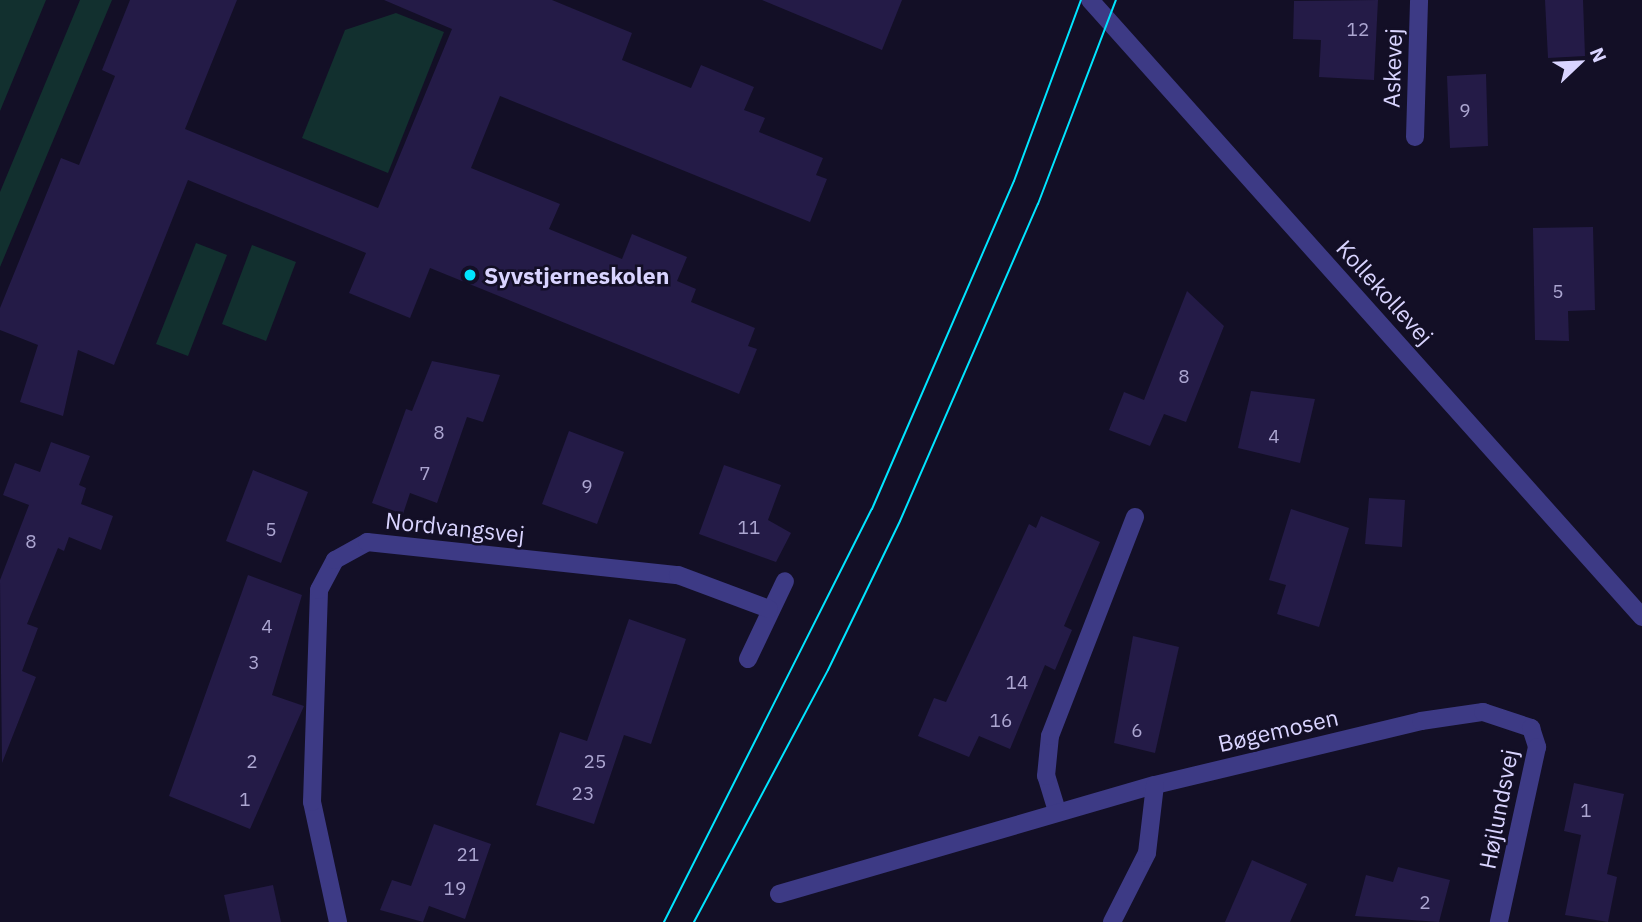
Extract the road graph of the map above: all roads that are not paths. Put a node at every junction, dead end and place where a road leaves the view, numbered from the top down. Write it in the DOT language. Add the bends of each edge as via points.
graph roads {
  1 [pos="1090,0"];
  2 [pos="1419,0"];
  3 [pos="1415,137"];
  4 [pos="1135,517"];
  5 [pos="785,581"];
  6 [pos="768,608"];
  7 [pos="1642,617"];
  8 [pos="748,659"];
  9 [pos="1513,718"];
  10 [pos="1154,785"];
  11 [pos="1057,811"];
  12 [pos="779,894"];
  13 [pos="338,922"];
  14 [pos="1112,922"];
  15 [pos="1499,922"];
  1 -- 7 [label="street, Kollekollevej"];
  2 -- 3 [label="street, Askevej"];
  4 -- 11 [label="street" via="1050,736 1046,776"];
  5 -- 6 [label="street"];
  6 -- 8 [label="street"];
  6 -- 13 [label="street, Nordvangsvej" via="664,574 367,542 335,561 318,590 312,802"];
  9 -- 10 [label="street, Bøgemosen" via="1483,712 1421,720"];
  9 -- 15 [label="street, Højlundsvej" via="1531,728 1537,747"];
  10 -- 11 [label="street, Bøgemosen"];
  10 -- 14 [label="street" via="1147,853"];
  11 -- 12 [label="street, Bøgemosen"];
}
